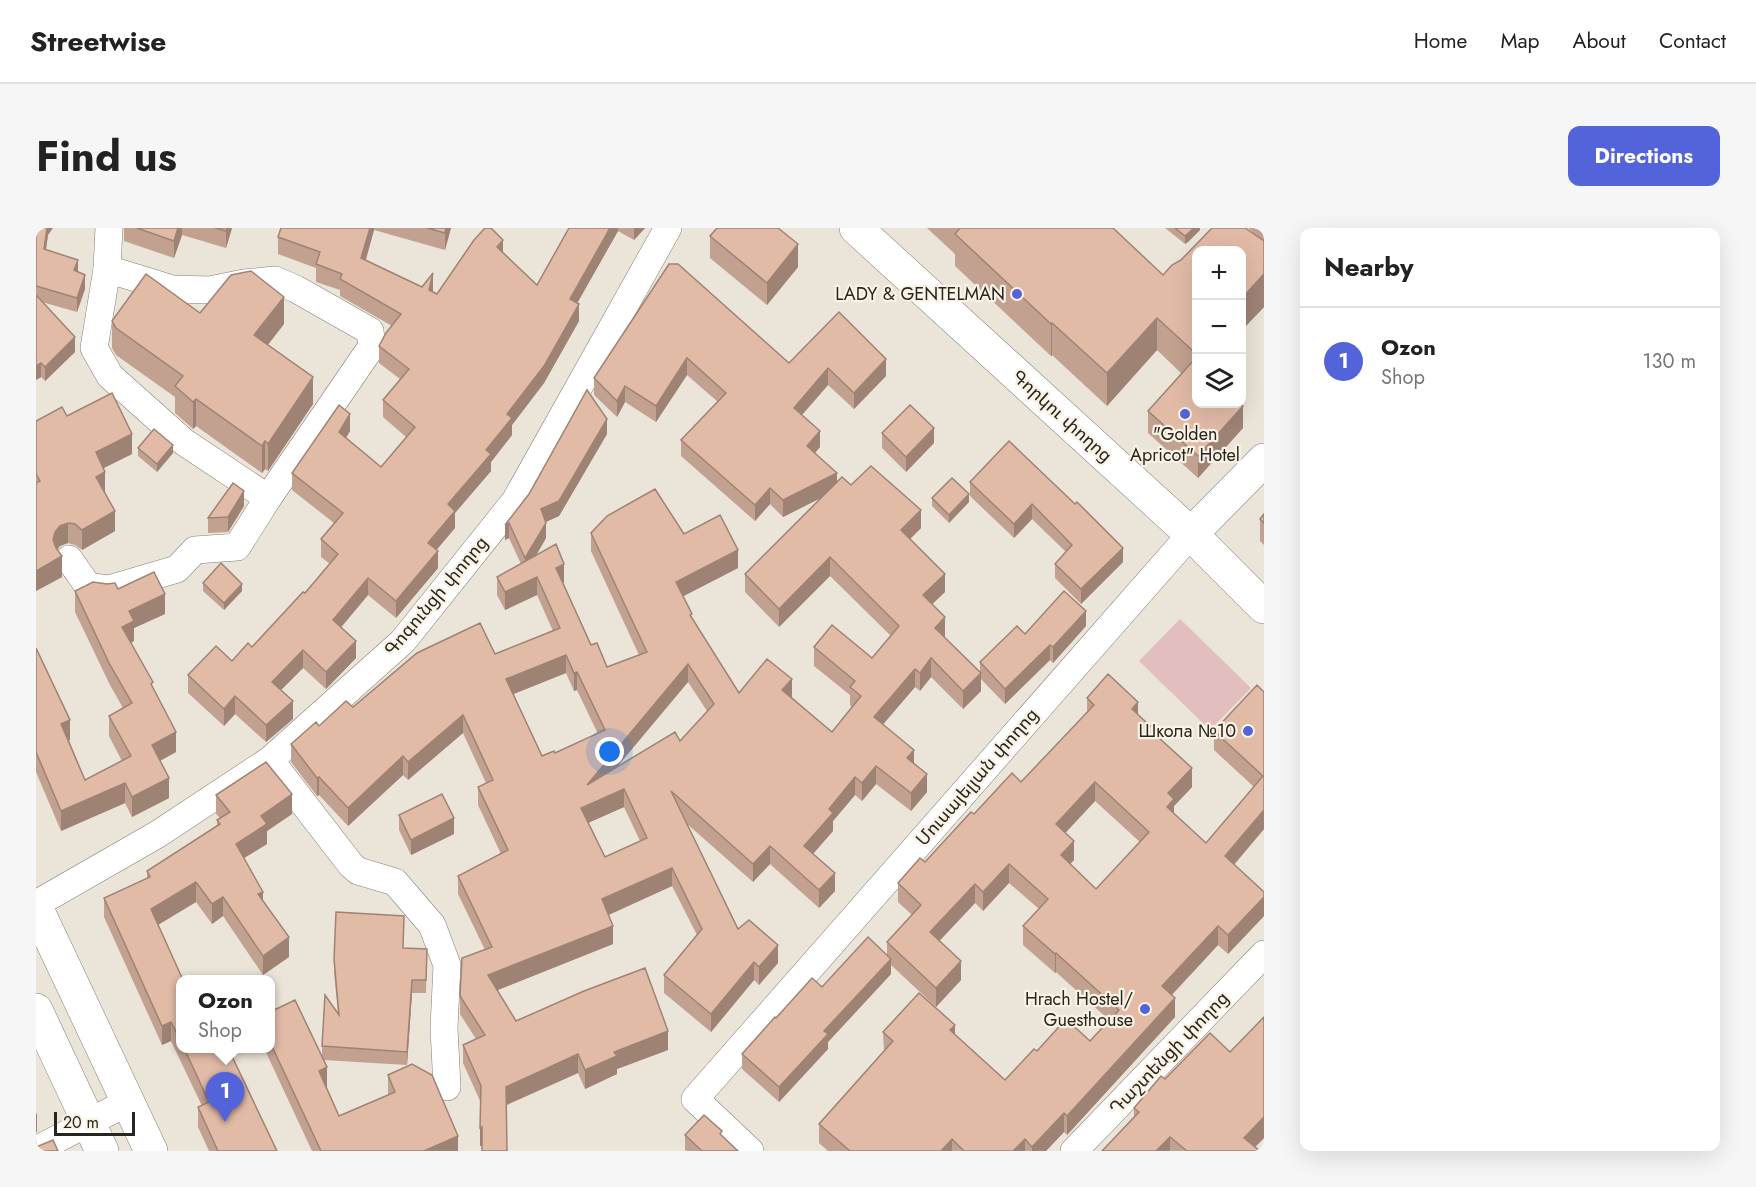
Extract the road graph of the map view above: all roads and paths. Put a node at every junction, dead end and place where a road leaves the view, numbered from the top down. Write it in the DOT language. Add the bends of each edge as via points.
graph roads {
  1 [pos="109,228"];
  2 [pos="668,228"];
  3 [pos="856,228"];
  4 [pos="107,268"];
  5 [pos="1264,460"];
  6 [pos="268,498"];
  7 [pos="1191,534"];
  8 [pos="69,559"];
  9 [pos="1264,607"];
  10 [pos="270,760"];
  11 [pos="36,906"];
  12 [pos="1264,954"];
  13 [pos="36,1010"];
  14 [pos="447,1087"];
  15 [pos="128,1102"];
  16 [pos="96,1137"];
  17 [pos="36,1150"];
  18 [pos="152,1151"];
  19 [pos="750,1151"];
  20 [pos="1074,1151"];
  1 -- 4 [label="street"];
  2 -- 10 [label="street, Գոգունցի փողոց" via="514,501 403,641"];
  3 -- 7 [label="main road, Գորկու փողոց"];
  4 -- 6 [label="street" via="94,348 110,376 184,442"];
  4 -- 6 [label="street" via="172,289 210,290 275,280 370,331 372,346"];
  5 -- 7 [label="main road, Մուսայելյան փողոց"];
  6 -- 8 [label="street" via="237,547 195,550 177,569 109,589 88,586"];
  7 -- 9 [label="main road, Գորկու փողոց"];
  7 -- 19 [label="street, Մուսայելյան փողոց" via="695,1099"];
  10 -- 11 [label="street, Գոգունցի փողոց" via="158,834"];
  10 -- 14 [label="street" via="351,865 358,871 395,882 432,926 447,964"];
  11 -- 15 [label="main road"];
  12 -- 20 [label="street, Դաշտենցի փողոց"];
  13 -- 16 [label="main road"];
  15 -- 16 [label="street"];
  15 -- 18 [label="main road"];
  16 -- 17 [label="street"];
}
